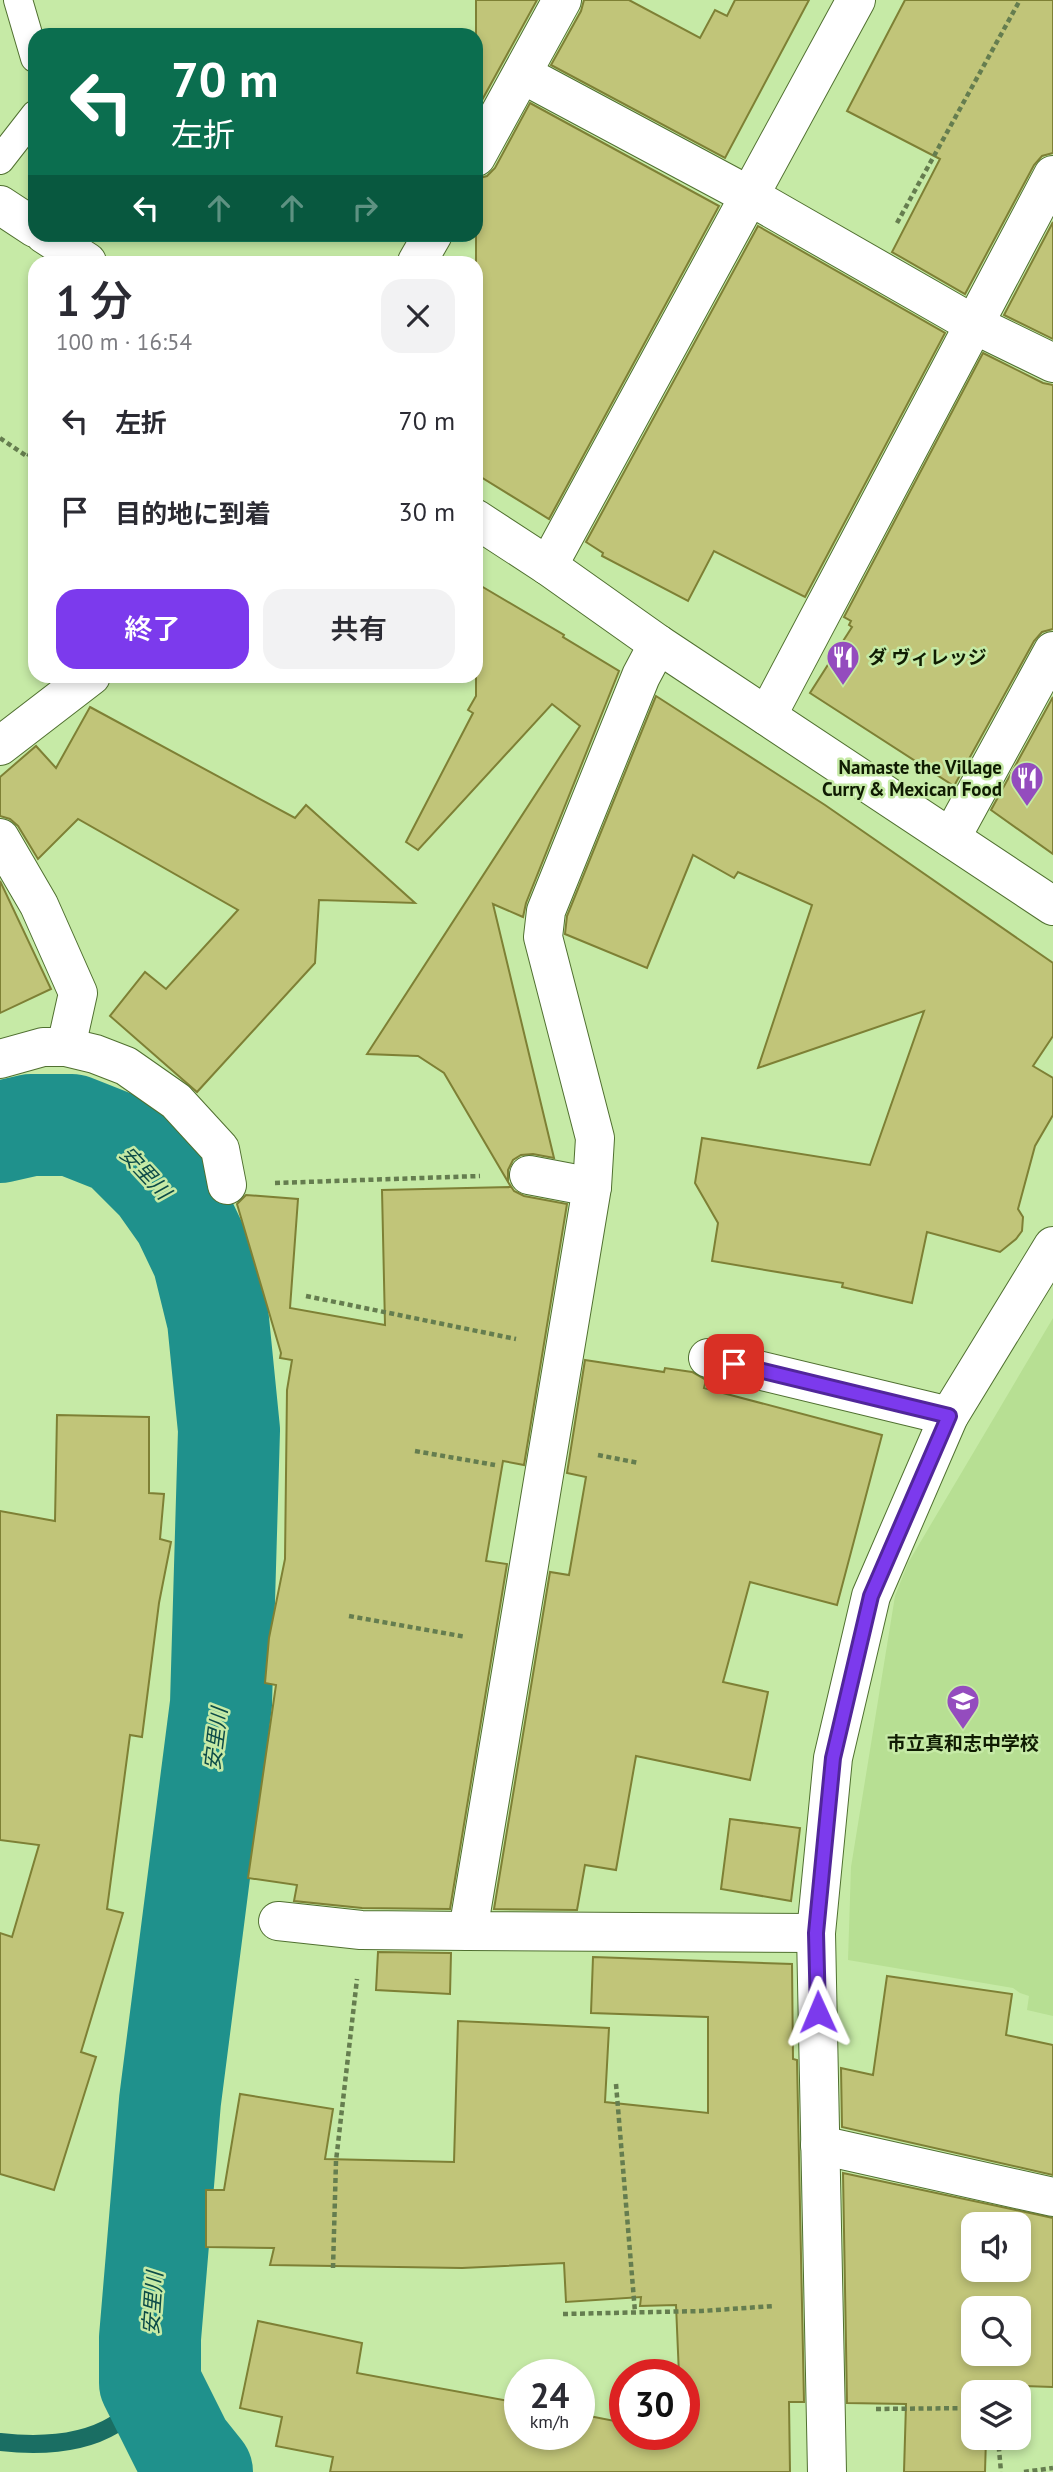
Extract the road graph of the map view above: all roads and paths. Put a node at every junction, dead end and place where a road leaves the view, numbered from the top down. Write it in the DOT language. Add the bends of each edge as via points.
graph roads {
  1 [pos="18,0"];
  2 [pos="562,0"];
  3 [pos="856,0"];
  4 [pos="1020,0"];
  5 [pos="28,34"];
  6 [pos="522,74"];
  7 [pos="28,124"];
  8 [pos="483,144"];
  9 [pos="0,160"];
  10 [pos="1053,175"];
  11 [pos="748,195"];
  12 [pos="0,205"];
  13 [pos="28,223"];
  14 [pos="56,242"];
  15 [pos="78,256"];
  16 [pos="873,266"];
  17 [pos="975,325"];
  18 [pos="1053,363"];
  19 [pos="0,438"];
  20 [pos="28,457"];
  21 [pos="483,524"];
  22 [pos="548,566"];
  23 [pos="658,644"];
  24 [pos="1053,651"];
  25 [pos="82,683"];
  26 [pos="767,716"];
  27 [pos="0,746"];
  28 [pos="0,838"];
  29 [pos="951,838"];
  30 [pos="1053,906"];
  31 [pos="66,1047"];
  32 [pos="0,1059"];
  33 [pos="529,1175"];
  34 [pos="228,1185"];
  35 [pos="592,1187"];
  36 [pos="1053,1246"];
  37 [pos="306,1296"];
  38 [pos="565,1348"];
  39 [pos="708,1358"];
  40 [pos="949,1416"];
  41 [pos="415,1451"];
  42 [pos="544,1474"];
  43 [pos="349,1616"];
  44 [pos="515,1646"];
  45 [pos="278,1921"];
  46 [pos="361,1930"];
  47 [pos="468,1931"];
  48 [pos="816,1933"];
  49 [pos="616,2084"];
  50 [pos="820,2145"];
  51 [pos="1053,2197"];
  52 [pos="333,2268"];
  53 [pos="824,2302"];
  54 [pos="635,2312"];
  55 [pos="563,2314"];
  56 [pos="961,2408"];
  57 [pos="826,2410"];
  58 [pos="999,2450"];
  59 [pos="1053,2468"];
  60 [pos="827,2472"];
  61 [pos="1000,2472"];
  62 [pos="1024,2472"];
  1 -- 5 [label="lane"];
  2 -- 6 [label="street"];
  3 -- 11 [label="street"];
  4 -- 16 [label="path"];
  6 -- 8 [label="street"];
  6 -- 11 [label="street"];
  7 -- 9 [label="lane"];
  10 -- 17 [label="street"];
  11 -- 16 [label="street"];
  11 -- 22 [label="street"];
  12 -- 13 [label="street"];
  14 -- 15 [label="street"];
  16 -- 17 [label="street"];
  17 -- 18 [label="street"];
  17 -- 26 [label="street"];
  19 -- 20 [label="path"];
  21 -- 22 [label="street"];
  22 -- 23 [label="street"];
  23 -- 26 [label="street"];
  23 -- 35 [label="street" via="546,911 543,937 595,1138"];
  24 -- 29 [label="street"];
  25 -- 27 [label="street"];
  26 -- 29 [label="street"];
  28 -- 31 [label="street" via="39,905 78,993"];
  29 -- 30 [label="street"];
  31 -- 32 [label="street" via="43,1047"];
  31 -- 34 [label="street" via="126,1066 176,1101 220,1149"];
  33 -- 34 [label="path"];
  33 -- 35 [label="street"];
  35 -- 38 [label="street"];
  36 -- 40 [label="street"];
  37 -- 38 [label="path"];
  38 -- 42 [label="street"];
  39 -- 40 [label="street"];
  40 -- 48 [label="street" via="871,1596 833,1758"];
  41 -- 42 [label="path"];
  42 -- 44 [label="street"];
  43 -- 44 [label="path"];
  44 -- 47 [label="street"];
  45 -- 46 [label="street"];
  46 -- 47 [label="street"];
  46 -- 52 [label="path" via="336,2161"];
  47 -- 48 [label="street"];
  48 -- 50 [label="street"];
  49 -- 54 [label="path"];
  50 -- 51 [label="street"];
  50 -- 53 [label="street"];
  53 -- 54 [label="path"];
  53 -- 57 [label="street"];
  54 -- 55 [label="path"];
  56 -- 57 [label="path"];
  57 -- 60 [label="street"];
  58 -- 61 [label="path"];
  59 -- 62 [label="path"];
}
